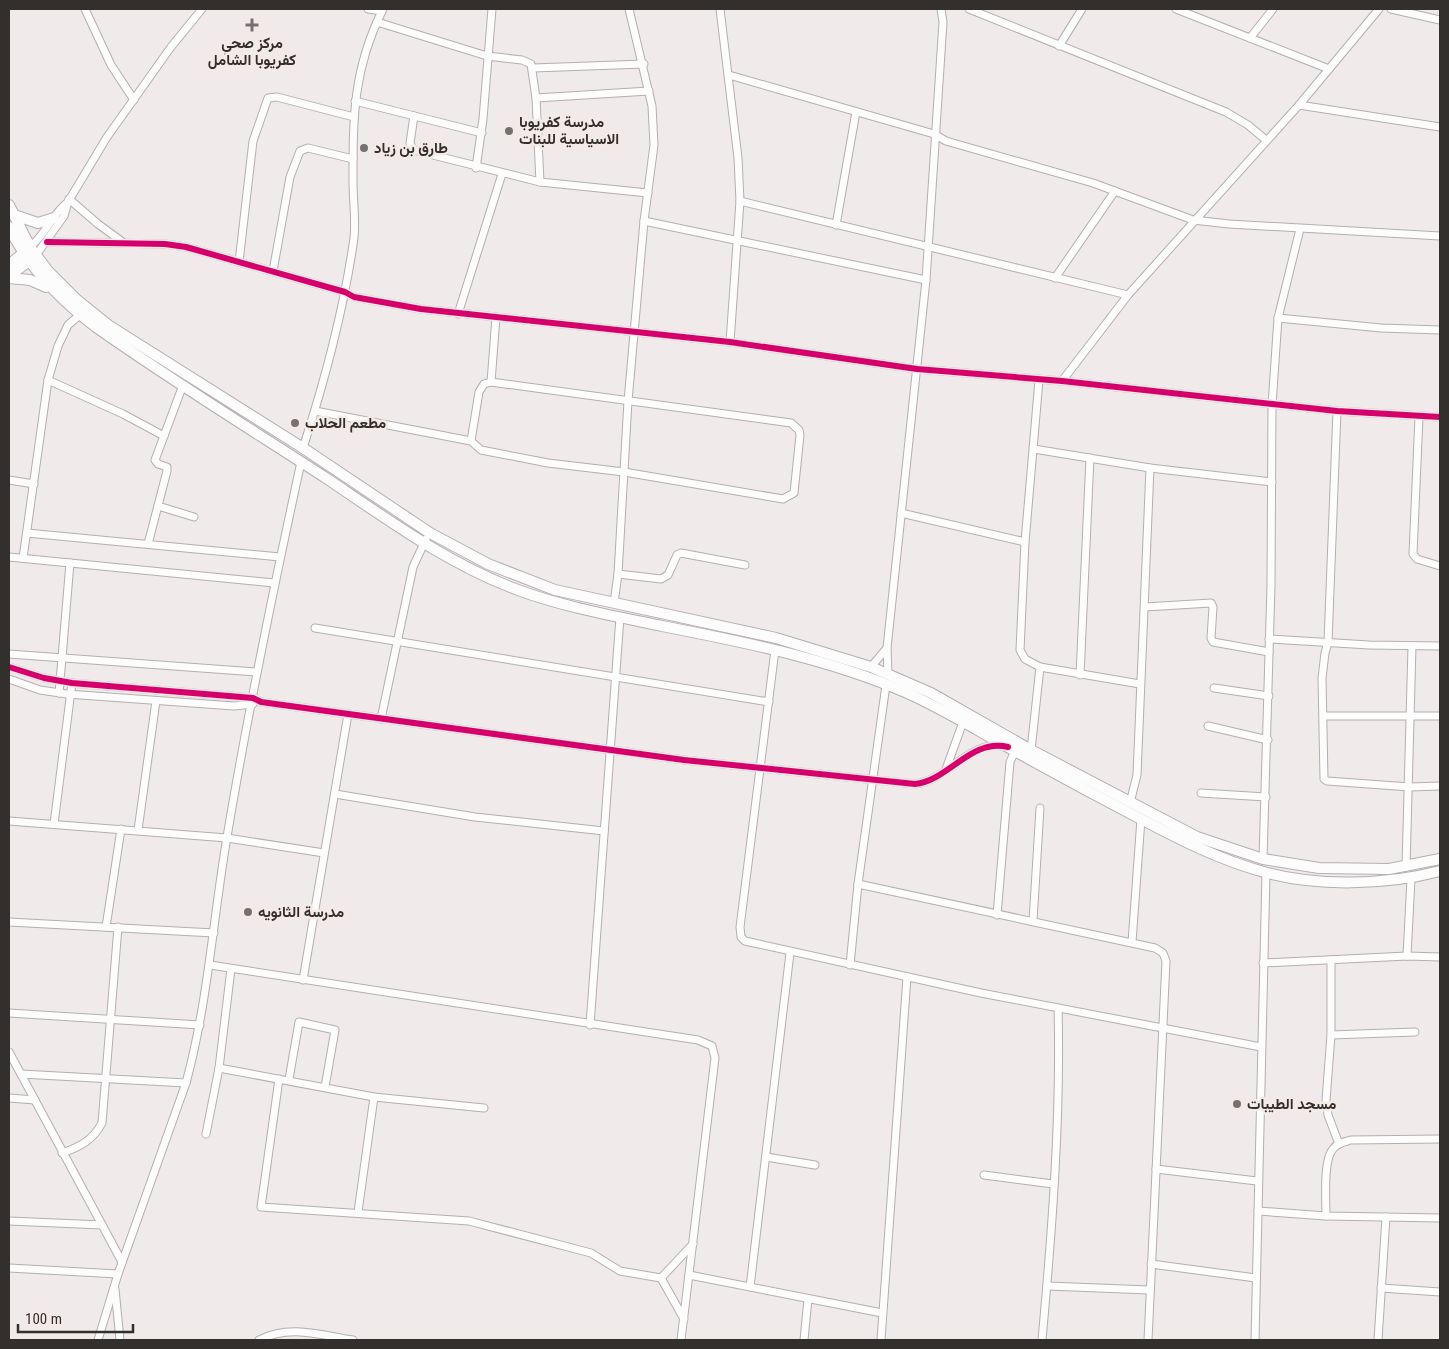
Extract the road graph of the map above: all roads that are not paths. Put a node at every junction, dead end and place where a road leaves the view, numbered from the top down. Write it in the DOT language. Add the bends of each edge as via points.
graph roads {
  1 [pos="85,9"];
  2 [pos="202,9"];
  3 [pos="368,9"];
  4 [pos="492,9"];
  5 [pos="629,9"];
  6 [pos="720,9"];
  7 [pos="941,9"];
  8 [pos="969,9"];
  9 [pos="1082,9"];
  10 [pos="1180,9"];
  11 [pos="1273,9"];
  12 [pos="1380,9"];
  13 [pos="1391,9"];
  14 [pos="382,10"];
  15 [pos="980,11"];
  16 [pos="1440,20"];
  17 [pos="377,22"];
  18 [pos="1250,38"];
  19 [pos="1059,46"];
  20 [pos="487,56"];
  21 [pos="644,64"];
  22 [pos="533,68"];
  23 [pos="1329,69"];
  24 [pos="729,75"];
  25 [pos="649,91"];
  26 [pos="536,98"];
  27 [pos="134,100"];
  28 [pos="354,100"];
  29 [pos="1300,105"];
  30 [pos="856,112"];
  31 [pos="414,116"];
  32 [pos="354,117"];
  33 [pos="1440,127"];
  34 [pos="482,133"];
  35 [pos="934,134"];
  36 [pos="1266,140"];
  37 [pos="353,159"];
  38 [pos="476,168"];
  39 [pos="502,174"];
  40 [pos="540,182"];
  41 [pos="1115,191"];
  42 [pos="648,193"];
  43 [pos="69,200"];
  44 [pos="740,201"];
  45 [pos="11,210"];
  46 [pos="54,218"];
  47 [pos="1194,220"];
  48 [pos="644,221"];
  49 [pos="836,224"];
  50 [pos="1300,228"];
  51 [pos="9,231"];
  52 [pos="1440,236"];
  53 [pos="738,240"];
  54 [pos="47,242"];
  55 [pos="125,243"];
  56 [pos="928,248"];
  57 [pos="30,255"];
  58 [pos="238,262"];
  59 [pos="9,265"];
  60 [pos="273,271"];
  61 [pos="9,277"];
  62 [pos="1055,278"];
  63 [pos="926,280"];
  64 [pos="54,292"];
  65 [pos="345,292"];
  66 [pos="1128,295"];
  67 [pos="83,311"];
  68 [pos="458,314"];
  69 [pos="496,317"];
  70 [pos="1278,318"];
  71 [pos="1440,330"];
  72 [pos="634,331"];
  73 [pos="730,342"];
  74 [pos="917,369"];
  75 [pos="48,380"];
  76 [pos="1039,380"];
  77 [pos="1062,381"];
  78 [pos="490,382"];
  79 [pos="183,385"];
  80 [pos="628,401"];
  81 [pos="1272,405"];
  82 [pos="241,409"];
  83 [pos="315,410"];
  84 [pos="1337,411"];
  85 [pos="1419,417"];
  86 [pos="1440,417"];
  87 [pos="237,420"];
  88 [pos="164,436"];
  89 [pos="471,441"];
  90 [pos="303,448"];
  91 [pos="1034,449"];
  92 [pos="1090,458"];
  93 [pos="300,462"];
  94 [pos="1150,468"];
  95 [pos="624,472"];
  96 [pos="9,480"];
  97 [pos="1272,482"];
  98 [pos="34,484"];
  99 [pos="158,506"];
  100 [pos="901,512"];
  101 [pos="194,516"];
  102 [pos="27,533"];
  103 [pos="430,533"];
  104 [pos="1025,542"];
  105 [pos="425,543"];
  106 [pos="148,544"];
  107 [pos="9,557"];
  108 [pos="280,557"];
  109 [pos="23,558"];
  110 [pos="70,563"];
  111 [pos="745,565"];
  112 [pos="1440,566"];
  113 [pos="618,574"];
  114 [pos="274,583"];
  115 [pos="614,603"];
  116 [pos="1145,607"];
  117 [pos="620,617"];
  118 [pos="315,628"];
  119 [pos="1269,639"];
  120 [pos="396,640"];
  121 [pos="1328,642"];
  122 [pos="1412,646"];
  123 [pos="1440,646"];
  124 [pos="813,648"];
  125 [pos="887,648"];
  126 [pos="776,650"];
  127 [pos="1269,652"];
  128 [pos="9,654"];
  129 [pos="62,658"];
  130 [pos="812,660"];
  131 [pos="9,667"];
  132 [pos="871,667"];
  133 [pos="1040,667"];
  134 [pos="257,672"];
  135 [pos="888,674"];
  136 [pos="1080,675"];
  137 [pos="616,677"];
  138 [pos="9,680"];
  139 [pos="60,681"];
  140 [pos="72,683"];
  141 [pos="1140,684"];
  142 [pos="886,685"];
  143 [pos="1214,688"];
  144 [pos="59,693"];
  145 [pos="71,694"];
  146 [pos="1269,696"];
  147 [pos="156,701"];
  148 [pos="252,702"];
  149 [pos="769,702"];
  150 [pos="348,714"];
  151 [pos="1324,716"];
  152 [pos="1410,716"];
  153 [pos="1440,716"];
  154 [pos="381,718"];
  155 [pos="963,722"];
  156 [pos="1208,726"];
  157 [pos="1268,740"];
  158 [pos="610,749"];
  159 [pos="1011,749"];
  160 [pos="1031,750"];
  161 [pos="760,770"];
  162 [pos="946,770"];
  163 [pos="872,780"];
  164 [pos="1440,786"];
  165 [pos="1410,787"];
  166 [pos="1201,792"];
  167 [pos="335,794"];
  168 [pos="1266,797"];
  169 [pos="1130,803"];
  170 [pos="1040,808"];
  171 [pos="1141,819"];
  172 [pos="9,821"];
  173 [pos="54,824"];
  174 [pos="121,828"];
  175 [pos="138,830"];
  176 [pos="604,831"];
  177 [pos="227,838"];
  178 [pos="324,852"];
  179 [pos="1263,859"];
  180 [pos="1440,859"];
  181 [pos="1406,867"];
  182 [pos="1440,871"];
  183 [pos="1266,873"];
  184 [pos="1410,879"];
  185 [pos="858,884"];
  186 [pos="997,915"];
  187 [pos="1033,921"];
  188 [pos="9,922"];
  189 [pos="106,927"];
  190 [pos="118,927"];
  191 [pos="214,933"];
  192 [pos="1132,942"];
  193 [pos="790,953"];
  194 [pos="1407,956"];
  195 [pos="1440,957"];
  196 [pos="1331,960"];
  197 [pos="1263,963"];
  198 [pos="210,965"];
  199 [pos="850,965"];
  200 [pos="231,969"];
  201 [pos="907,977"];
  202 [pos="303,980"];
  203 [pos="1058,1008"];
  204 [pos="9,1013"];
  205 [pos="112,1019"];
  206 [pos="200,1025"];
  207 [pos="590,1025"];
  208 [pos="1162,1027"];
  209 [pos="1415,1032"];
  210 [pos="1331,1035"];
  211 [pos="1261,1047"];
  212 [pos="9,1052"];
  213 [pos="218,1068"];
  214 [pos="21,1074"];
  215 [pos="108,1078"];
  216 [pos="279,1079"];
  217 [pos="290,1079"];
  218 [pos="186,1083"];
  219 [pos="325,1087"];
  220 [pos="374,1096"];
  221 [pos="9,1098"];
  222 [pos="35,1100"];
  223 [pos="484,1108"];
  224 [pos="206,1134"];
  225 [pos="1440,1139"];
  226 [pos="1339,1144"];
  227 [pos="62,1152"];
  228 [pos="766,1157"];
  229 [pos="815,1165"];
  230 [pos="1156,1169"];
  231 [pos="984,1175"];
  232 [pos="1257,1181"];
  233 [pos="1054,1184"];
  234 [pos="1258,1210"];
  235 [pos="358,1212"];
  236 [pos="1326,1216"];
  237 [pos="1386,1217"];
  238 [pos="1440,1218"];
  239 [pos="9,1221"];
  240 [pos="102,1225"];
  241 [pos="693,1244"];
  242 [pos="122,1262"];
  243 [pos="1151,1264"];
  244 [pos="9,1268"];
  245 [pos="118,1274"];
  246 [pos="689,1275"];
  247 [pos="661,1278"];
  248 [pos="1256,1278"];
  249 [pos="114,1286"];
  250 [pos="1048,1286"];
  251 [pos="750,1287"];
  252 [pos="1381,1288"];
  253 [pos="1149,1290"];
  254 [pos="1440,1292"];
  255 [pos="808,1299"];
  256 [pos="882,1312"];
  257 [pos="684,1319"];
  258 [pos="98,1340"];
  259 [pos="120,1340"];
  260 [pos="259,1340"];
  261 [pos="353,1340"];
  262 [pos="681,1340"];
  263 [pos="804,1340"];
  264 [pos="881,1340"];
  265 [pos="1042,1340"];
  266 [pos="1148,1340"];
  267 [pos="1255,1340"];
  268 [pos="1378,1340"];
  1 -- 27 [label="street" via="111,65"];
  2 -- 27 [label="street"];
  3 -- 14 [label="street"];
  4 -- 20 [label="street"];
  5 -- 21 [label="street"];
  6 -- 24 [label="street"];
  7 -- 35 [label="street" via="943,22"];
  8 -- 15 [label="street"];
  9 -- 19 [label="street"];
  10 -- 18 [label="street"];
  11 -- 18 [label="street"];
  12 -- 23 [label="street"];
  13 -- 16 [label="street"];
  14 -- 17 [label="street"];
  15 -- 19 [label="street"];
  17 -- 20 [label="street"];
  17 -- 28 [label="street" via="364,54"];
  18 -- 23 [label="street"];
  19 -- 36 [label="street" via="1226,112"];
  20 -- 22 [label="street" via="526,62"];
  20 -- 34 [label="street"];
  21 -- 22 [label="street"];
  21 -- 25 [label="street"];
  22 -- 26 [label="street"];
  23 -- 29 [label="street"];
  24 -- 30 [label="street"];
  24 -- 44 [label="street"];
  25 -- 26 [label="street"];
  25 -- 42 [label="street" via="654,145"];
  26 -- 40 [label="street"];
  27 -- 43 [label="street"];
  28 -- 31 [label="street"];
  28 -- 32 [label="street"];
  29 -- 33 [label="street"];
  29 -- 36 [label="street"];
  30 -- 35 [label="street"];
  30 -- 49 [label="street"];
  31 -- 34 [label="street"];
  31 -- 38 [label="street" via="410,143 413,150"];
  32 -- 37 [label="street"];
  32 -- 58 [label="street" via="277,97 268,98 253,141"];
  34 -- 38 [label="street"];
  35 -- 41 [label="street" via="946,141"];
  35 -- 56 [label="street"];
  36 -- 47 [label="street"];
  37 -- 60 [label="street" via="308,148 300,151 290,177"];
  37 -- 65 [label="street" via="355,226"];
  38 -- 39 [label="street"];
  39 -- 40 [label="street"];
  39 -- 68 [label="street"];
  40 -- 42 [label="street"];
  41 -- 47 [label="street"];
  41 -- 62 [label="street"];
  42 -- 48 [label="street"];
  43 -- 46 [label="street" via="59,208"];
  43 -- 54 [label="street" via="66,212"];
  43 -- 55 [label="street"];
  44 -- 49 [label="street"];
  44 -- 53 [label="street"];
  45 -- 46 [label="main road" via="38,223"];
  45 -- 57 [label="main road"];
  46 -- 57 [label="street"];
  47 -- 50 [label="street"];
  47 -- 66 [label="street"];
  48 -- 53 [label="street"];
  48 -- 72 [label="street"];
  49 -- 56 [label="street"];
  50 -- 52 [label="street"];
  50 -- 70 [label="street"];
  51 -- 57 [label="main road"];
  53 -- 63 [label="street"];
  53 -- 73 [label="street"];
  54 -- 55 [label="street"];
  54 -- 57 [label="street"];
  55 -- 58 [label="street" via="175,245"];
  56 -- 62 [label="street"];
  56 -- 63 [label="street"];
  57 -- 59 [label="main road"];
  57 -- 61 [label="main road"];
  57 -- 64 [label="main road"];
  57 -- 67 [label="main road"];
  58 -- 60 [label="street"];
  60 -- 65 [label="street"];
  61 -- 64 [label="main road" via="36,281"];
  62 -- 66 [label="street"];
  63 -- 74 [label="street"];
  64 -- 67 [label="main road"];
  65 -- 68 [label="street" via="354,297"];
  65 -- 83 [label="street"];
  66 -- 77 [label="street"];
  67 -- 75 [label="street" via="65,330"];
  67 -- 79 [label="main road"];
  67 -- 82 [label="main road"];
  68 -- 69 [label="street"];
  69 -- 72 [label="street"];
  69 -- 78 [label="street"];
  70 -- 71 [label="street"];
  70 -- 81 [label="street"];
  72 -- 73 [label="street"];
  72 -- 80 [label="street"];
  73 -- 74 [label="street"];
  74 -- 76 [label="street"];
  74 -- 100 [label="street"];
  75 -- 88 [label="street"];
  75 -- 98 [label="street"];
  76 -- 77 [label="street"];
  76 -- 91 [label="street"];
  77 -- 81 [label="street"];
  78 -- 80 [label="street"];
  78 -- 89 [label="street" via="478,392"];
  79 -- 87 [label="main road"];
  79 -- 88 [label="street"];
  80 -- 95 [label="street"];
  80 -- 95 [label="street" via="791,424 800,430 800,436 794,493 788,498"];
  81 -- 84 [label="street"];
  81 -- 97 [label="street"];
  82 -- 87 [label="main road"];
  82 -- 90 [label="main road"];
  83 -- 89 [label="street"];
  83 -- 90 [label="street"];
  84 -- 85 [label="street"];
  84 -- 121 [label="street"];
  85 -- 86 [label="street"];
  85 -- 112 [label="street" via="1413,554 1417,559"];
  87 -- 93 [label="main road"];
  88 -- 99 [label="street" via="155,460 167,469"];
  89 -- 95 [label="street" via="486,452"];
  90 -- 103 [label="main road"];
  91 -- 92 [label="street"];
  91 -- 104 [label="street"];
  92 -- 94 [label="street"];
  92 -- 136 [label="street"];
  93 -- 105 [label="main road"];
  93 -- 108 [label="street"];
  94 -- 97 [label="street"];
  94 -- 116 [label="street"];
  95 -- 113 [label="street"];
  96 -- 98 [label="street"];
  97 -- 119 [label="street"];
  98 -- 102 [label="street"];
  99 -- 101 [label="street"];
  99 -- 106 [label="street"];
  100 -- 104 [label="street"];
  100 -- 125 [label="street"];
  102 -- 106 [label="street"];
  102 -- 109 [label="street"];
  103 -- 105 [label="street"];
  103 -- 115 [label="main road" via="533,584"];
  104 -- 133 [label="street" via="1019,644 1025,659"];
  105 -- 117 [label="main road" via="459,563 520,591"];
  105 -- 120 [label="street" via="412,567"];
  106 -- 108 [label="street"];
  107 -- 109 [label="street"];
  108 -- 114 [label="street"];
  109 -- 110 [label="street"];
  110 -- 114 [label="street"];
  110 -- 129 [label="street"];
  111 -- 113 [label="street" via="682,553 676,555 668,575 661,579"];
  113 -- 115 [label="street"];
  114 -- 134 [label="street"];
  115 -- 124 [label="main road"];
  116 -- 127 [label="street" via="1211,603 1213,642"];
  116 -- 141 [label="street"];
  117 -- 126 [label="main road"];
  117 -- 137 [label="street"];
  118 -- 120 [label="street"];
  119 -- 121 [label="street"];
  119 -- 127 [label="street"];
  120 -- 137 [label="street"];
  120 -- 154 [label="street"];
  121 -- 122 [label="street"];
  121 -- 151 [label="street" via="1322,678"];
  122 -- 123 [label="street"];
  122 -- 152 [label="street"];
  124 -- 130 [label="main road"];
  124 -- 132 [label="main road"];
  125 -- 132 [label="street"];
  125 -- 135 [label="street"];
  126 -- 130 [label="main road"];
  126 -- 149 [label="street"];
  127 -- 146 [label="street"];
  128 -- 129 [label="street"];
  129 -- 134 [label="street"];
  129 -- 139 [label="street"];
  130 -- 142 [label="main road"];
  131 -- 139 [label="street"];
  132 -- 135 [label="main road"];
  133 -- 136 [label="street"];
  133 -- 160 [label="street"];
  134 -- 148 [label="street"];
  135 -- 160 [label="main road" via="931,693"];
  136 -- 141 [label="street"];
  137 -- 149 [label="street"];
  137 -- 158 [label="street"];
  138 -- 144 [label="street"];
  139 -- 140 [label="street"];
  139 -- 144 [label="street"];
  140 -- 145 [label="street"];
  140 -- 148 [label="street"];
  141 -- 169 [label="street" via="1137,775"];
  142 -- 155 [label="main road"];
  142 -- 163 [label="street"];
  143 -- 146 [label="street"];
  144 -- 145 [label="street"];
  145 -- 147 [label="street"];
  145 -- 173 [label="street"];
  146 -- 157 [label="street"];
  147 -- 148 [label="street" via="243,706"];
  147 -- 175 [label="street"];
  148 -- 150 [label="street"];
  148 -- 177 [label="street"];
  149 -- 161 [label="street"];
  150 -- 154 [label="street"];
  150 -- 167 [label="street"];
  151 -- 152 [label="street"];
  151 -- 165 [label="street" via="1322,772 1327,781"];
  152 -- 153 [label="street"];
  152 -- 165 [label="street"];
  154 -- 158 [label="street"];
  155 -- 159 [label="main road"];
  155 -- 162 [label="street"];
  156 -- 157 [label="street"];
  157 -- 168 [label="street"];
  158 -- 161 [label="street"];
  158 -- 176 [label="street"];
  159 -- 162 [label="street" via="1001,745 982,750"];
  159 -- 171 [label="main road"];
  159 -- 186 [label="street"];
  160 -- 169 [label="main road"];
  161 -- 163 [label="street"];
  161 -- 193 [label="street" via="740,933 749,943"];
  162 -- 163 [label="street" via="934,780 921,784"];
  163 -- 185 [label="street"];
  164 -- 165 [label="street"];
  165 -- 181 [label="street"];
  166 -- 168 [label="street"];
  167 -- 176 [label="street" via="475,817"];
  167 -- 178 [label="street"];
  168 -- 179 [label="street"];
  169 -- 179 [label="main road" via="1197,837"];
  170 -- 187 [label="street"];
  171 -- 183 [label="main road" via="1200,850"];
  171 -- 192 [label="street"];
  172 -- 173 [label="street"];
  173 -- 174 [label="street"];
  174 -- 175 [label="street"];
  174 -- 189 [label="street"];
  175 -- 177 [label="street"];
  176 -- 207 [label="street"];
  177 -- 178 [label="street"];
  177 -- 191 [label="street"];
  178 -- 202 [label="street"];
  179 -- 181 [label="main road" via="1319,868"];
  180 -- 181 [label="main road"];
  182 -- 184 [label="main road"];
  183 -- 184 [label="main road" via="1311,880"];
  183 -- 197 [label="street"];
  184 -- 194 [label="street"];
  185 -- 186 [label="street"];
  185 -- 199 [label="street"];
  186 -- 187 [label="street"];
  187 -- 192 [label="street"];
  188 -- 189 [label="street"];
  189 -- 190 [label="street"];
  190 -- 191 [label="street"];
  190 -- 205 [label="street"];
  191 -- 198 [label="street"];
  192 -- 208 [label="street" via="1155,948 1165,957"];
  193 -- 199 [label="street"];
  193 -- 228 [label="street"];
  194 -- 195 [label="street"];
  194 -- 196 [label="street"];
  196 -- 197 [label="street"];
  196 -- 210 [label="street"];
  197 -- 211 [label="street"];
  198 -- 200 [label="street"];
  198 -- 206 [label="street"];
  199 -- 201 [label="street"];
  200 -- 202 [label="street"];
  200 -- 213 [label="street"];
  201 -- 203 [label="street"];
  201 -- 256 [label="street"];
  202 -- 207 [label="street"];
  203 -- 208 [label="street"];
  203 -- 233 [label="street"];
  204 -- 205 [label="street"];
  205 -- 206 [label="street"];
  205 -- 215 [label="street"];
  206 -- 218 [label="street"];
  207 -- 241 [label="street" via="698,1040 712,1046 715,1052"];
  208 -- 211 [label="street"];
  208 -- 230 [label="street"];
  209 -- 210 [label="street"];
  210 -- 226 [label="street" via="1326,1100"];
  211 -- 232 [label="street"];
  212 -- 214 [label="street"];
  213 -- 216 [label="street"];
  213 -- 224 [label="street"];
  214 -- 215 [label="street"];
  214 -- 222 [label="street"];
  215 -- 218 [label="street"];
  215 -- 227 [label="street" via="104,1116 98,1131 85,1144"];
  216 -- 217 [label="street"];
  216 -- 235 [label="street" via="260,1207"];
  217 -- 219 [label="street"];
  217 -- 219 [label="street" via="299,1022 335,1030"];
  218 -- 242 [label="street"];
  219 -- 220 [label="street"];
  220 -- 223 [label="street"];
  220 -- 235 [label="street"];
  221 -- 222 [label="street"];
  222 -- 227 [label="street"];
  225 -- 226 [label="street" via="1351,1140"];
  226 -- 236 [label="street" via="1329,1159"];
  227 -- 240 [label="street"];
  228 -- 229 [label="street"];
  228 -- 251 [label="street"];
  230 -- 232 [label="street"];
  230 -- 243 [label="street"];
  231 -- 233 [label="street"];
  232 -- 234 [label="street"];
  233 -- 250 [label="street"];
  234 -- 236 [label="street"];
  234 -- 248 [label="street"];
  235 -- 247 [label="street" via="469,1221 591,1252 620,1271"];
  236 -- 237 [label="street"];
  237 -- 238 [label="street"];
  237 -- 252 [label="street"];
  239 -- 240 [label="street"];
  240 -- 242 [label="street"];
  241 -- 246 [label="street"];
  241 -- 247 [label="street"];
  242 -- 245 [label="street"];
  243 -- 248 [label="street"];
  243 -- 253 [label="street"];
  244 -- 245 [label="street"];
  245 -- 249 [label="street"];
  246 -- 251 [label="street"];
  246 -- 257 [label="street"];
  247 -- 257 [label="street"];
  248 -- 267 [label="street"];
  249 -- 258 [label="street"];
  249 -- 259 [label="street"];
  250 -- 253 [label="street"];
  250 -- 265 [label="street"];
  251 -- 255 [label="street"];
  252 -- 254 [label="street"];
  252 -- 268 [label="street"];
  253 -- 266 [label="street"];
  255 -- 256 [label="street"];
  255 -- 263 [label="street"];
  256 -- 264 [label="street"];
  257 -- 262 [label="street"];
  260 -- 261 [label="street" via="293,1330"];
}
